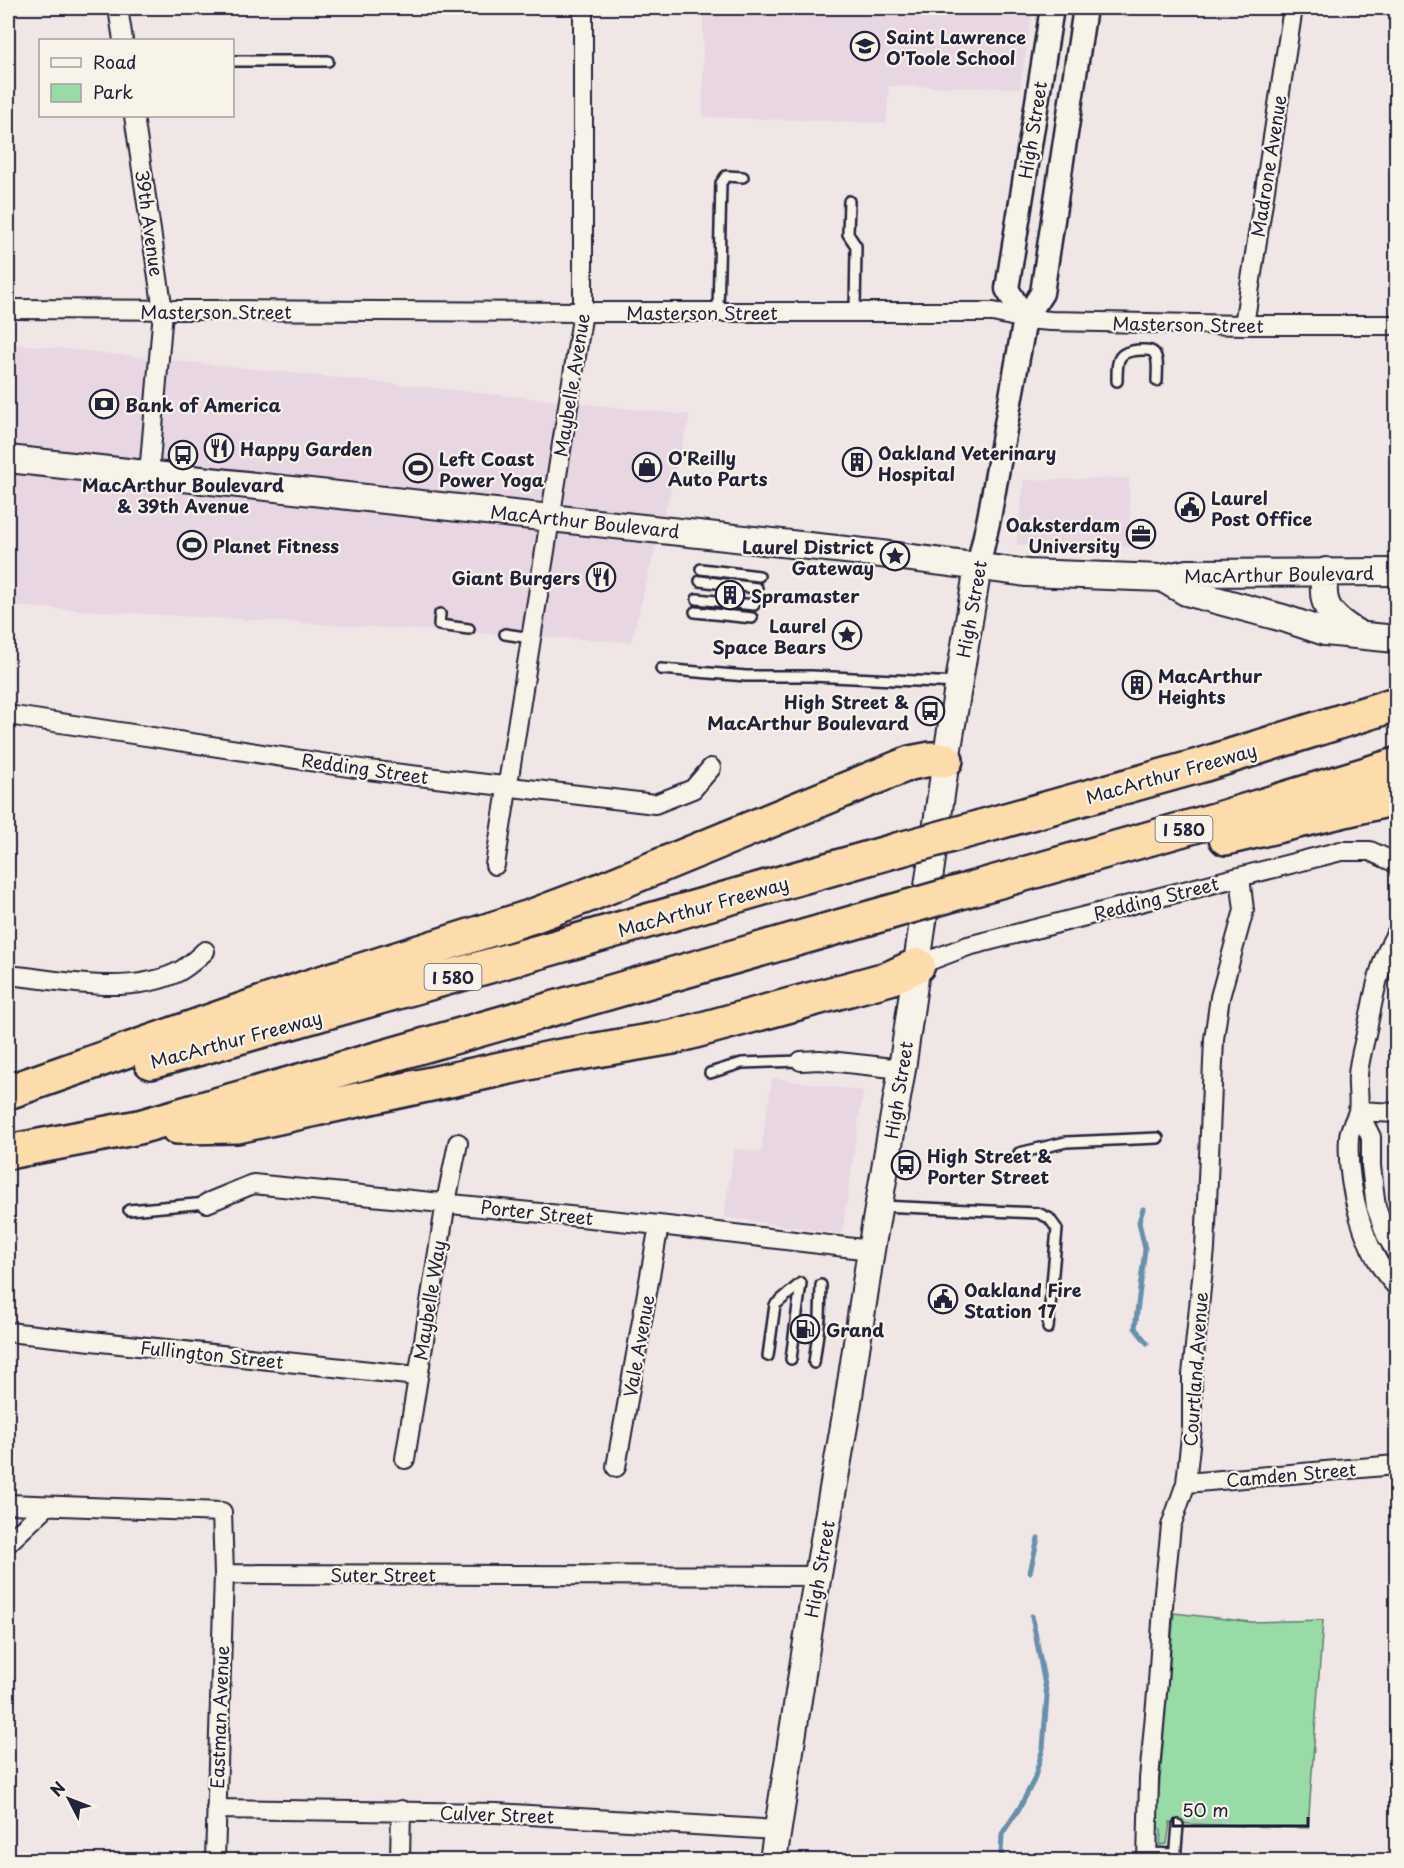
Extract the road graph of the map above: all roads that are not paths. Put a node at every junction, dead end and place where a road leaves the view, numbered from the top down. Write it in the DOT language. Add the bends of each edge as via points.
graph roads {
  1 [pos="118,8"];
  2 [pos="583,8"];
  3 [pos="1052,8"];
  4 [pos="1085,8"];
  5 [pos="1293,8"];
  6 [pos="123,39"];
  7 [pos="234,61"];
  8 [pos="328,61"];
  9 [pos="134,117"];
  10 [pos="743,177"];
  11 [pos="849,201"];
  12 [pos="8,309"];
  13 [pos="163,311"];
  14 [pos="583,312"];
  15 [pos="718,312"];
  16 [pos="855,312"];
  17 [pos="1025,319"];
  18 [pos="1244,325"];
  19 [pos="1396,325"];
  20 [pos="1117,381"];
  21 [pos="1157,381"];
  22 [pos="8,459"];
  23 [pos="149,474"];
  24 [pos="550,518"];
  25 [pos="978,567"];
  26 [pos="701,569"];
  27 [pos="1326,571"];
  28 [pos="1396,572"];
  29 [pos="759,576"];
  30 [pos="1162,578"];
  31 [pos="700,581"];
  32 [pos="757,588"];
  33 [pos="697,599"];
  34 [pos="754,605"];
  35 [pos="695,612"];
  36 [pos="440,614"];
  37 [pos="752,618"];
  38 [pos="469,629"];
  39 [pos="505,634"];
  40 [pos="1361,636"];
  41 [pos="531,638"];
  42 [pos="1396,639"];
  43 [pos="661,669"];
  44 [pos="958,683"];
  45 [pos="1396,704"];
  46 [pos="8,715"];
  47 [pos="946,760"];
  48 [pos="1396,765"];
  49 [pos="711,768"];
  50 [pos="508,786"];
  51 [pos="1396,798"];
  52 [pos="1396,863"];
  53 [pos="495,865"];
  54 [pos="1240,877"];
  55 [pos="971,889"];
  56 [pos="1396,934"];
  57 [pos="205,951"];
  58 [pos="918,966"];
  59 [pos="8,975"];
  60 [pos="801,1061"];
  61 [pos="902,1069"];
  62 [pos="710,1073"];
  63 [pos="8,1094"];
  64 [pos="1358,1111"];
  65 [pos="1396,1113"];
  66 [pos="139,1127"];
  67 [pos="1158,1138"];
  68 [pos="458,1143"];
  69 [pos="8,1152"];
  70 [pos="1019,1153"];
  71 [pos="446,1202"];
  72 [pos="207,1203"];
  73 [pos="879,1206"];
  74 [pos="129,1210"];
  75 [pos="659,1225"];
  76 [pos="871,1250"];
  77 [pos="1396,1252"];
  78 [pos="821,1285"];
  79 [pos="1396,1286"];
  80 [pos="1048,1328"];
  81 [pos="8,1332"];
  82 [pos="768,1356"];
  83 [pos="791,1359"];
  84 [pos="814,1363"];
  85 [pos="417,1376"];
  86 [pos="405,1459"];
  87 [pos="1396,1465"];
  88 [pos="616,1467"];
  89 [pos="1186,1484"];
  90 [pos="8,1504"];
  91 [pos="47,1506"];
  92 [pos="8,1543"];
  93 [pos="224,1574"];
  94 [pos="818,1576"];
  95 [pos="216,1809"];
  96 [pos="401,1810"];
  97 [pos="1178,1825"];
  98 [pos="777,1830"];
  99 [pos="1147,1857"];
  100 [pos="1176,1857"];
  101 [pos="215,1860"];
  102 [pos="400,1860"];
  103 [pos="772,1860"];
  1 -- 6 [label="street"];
  2 -- 14 [label="street, Maybelle Avenue"];
  3 -- 17 [label="street, High Street" via="1007,290"];
  4 -- 17 [label="street, High Street" via="1042,293"];
  5 -- 18 [label="street, Madrone Avenue"];
  7 -- 8 [label="lane"];
  9 -- 13 [label="street, 39th Avenue"];
  10 -- 15 [label="lane" via="726,176 721,183"];
  11 -- 16 [label="lane" via="848,234 856,246"];
  12 -- 13 [label="street, Masterson Street"];
  13 -- 14 [label="street, Masterson Street"];
  13 -- 23 [label="street, 39th Avenue"];
  14 -- 15 [label="street, Masterson Street"];
  14 -- 24 [label="street, Maybelle Avenue"];
  15 -- 16 [label="street, Masterson Street"];
  16 -- 17 [label="street, Masterson Street" via="993,312"];
  17 -- 18 [label="street, Masterson Street"];
  17 -- 25 [label="street, High Street"];
  18 -- 19 [label="street, Masterson Street"];
  20 -- 21 [label="lane" via="1117,362 1122,355 1150,350 1157,358"];
  22 -- 23 [label="main road, MacArthur Boulevard"];
  23 -- 24 [label="main road, MacArthur Boulevard"];
  24 -- 25 [label="main road, MacArthur Boulevard"];
  24 -- 41 [label="street, Maybelle Avenue"];
  25 -- 30 [label="main road, MacArthur Boulevard"];
  25 -- 44 [label="main road, High Street"];
  26 -- 29 [label="lane"];
  27 -- 28 [label="main road, MacArthur Boulevard"];
  27 -- 30 [label="main road, MacArthur Boulevard" via="1187,573"];
  27 -- 40 [label="main road" via="1323,588 1329,611"];
  30 -- 40 [label="main road, MacArthur Boulevard" via="1186,592 1325,632"];
  31 -- 32 [label="lane"];
  33 -- 34 [label="lane"];
  35 -- 37 [label="lane"];
  36 -- 38 [label="lane" via="439,625"];
  39 -- 41 [label="lane"];
  40 -- 42 [label="main road, MacArthur Boulevard"];
  41 -- 50 [label="street, Maybelle Avenue"];
  43 -- 44 [label="lane"];
  44 -- 47 [label="main road, High Street"];
  45 -- 63 [label="highway, MacArthur Freeway / I 580, bridge" via="1202,765 201,1050"];
  46 -- 50 [label="street, Redding Street" via="368,770"];
  47 -- 58 [label="main road, High Street"];
  47 -- 63 [label="highway" via="910,763 530,917 308,987"];
  48 -- 55 [label="highway, I 580"];
  49 -- 50 [label="street, Redding Street" via="693,789 655,804"];
  50 -- 53 [label="street, Maybelle Avenue"];
  51 -- 55 [label="highway" via="1220,839"];
  52 -- 54 [label="street, Redding Street" via="1370,851 1341,851"];
  54 -- 58 [label="street, Redding Street" via="968,946"];
  54 -- 89 [label="street, Courtland Avenue" via="1244,910 1214,1039 1205,1249"];
  55 -- 66 [label="highway, I 580, bridge"];
  56 -- 64 [label="street" via="1376,984 1358,1074"];
  57 -- 59 [label="street" via="176,973 121,987"];
  58 -- 61 [label="main road, High Street"];
  58 -- 66 [label="highway" via="890,978 674,1037 556,1057 237,1126"];
  60 -- 61 [label="street"];
  60 -- 62 [label="lane" via="742,1063"];
  61 -- 73 [label="main road, High Street"];
  64 -- 65 [label="street"];
  64 -- 77 [label="street" via="1371,1137 1376,1207"];
  64 -- 79 [label="street" via="1348,1135 1356,1206 1371,1249"];
  66 -- 69 [label="highway, I 580"];
  67 -- 70 [label="lane" via="1066,1142"];
  68 -- 71 [label="street, Maybelle Way"];
  71 -- 72 [label="street, Porter Street" via="253,1184"];
  71 -- 75 [label="street, Porter Street"];
  71 -- 85 [label="street, Maybelle Way"];
  72 -- 74 [label="lane"];
  73 -- 76 [label="main road, High Street"];
  73 -- 80 [label="lane" via="1038,1214 1049,1218 1057,1229"];
  75 -- 76 [label="street, Porter Street"];
  75 -- 88 [label="street, Vale Avenue"];
  76 -- 94 [label="main road, High Street"];
  78 -- 84 [label="lane"];
  81 -- 85 [label="street, Fullington Street"];
  82 -- 83 [label="lane" via="775,1305 801,1283"];
  85 -- 86 [label="street, Maybelle Way"];
  87 -- 89 [label="street, Camden Street"];
  89 -- 99 [label="street, Courtland Avenue" via="1171,1526 1164,1592"];
  90 -- 91 [label="street"];
  91 -- 92 [label="street"];
  91 -- 93 [label="street" via="222,1512"];
  93 -- 94 [label="street, Suter Street"];
  93 -- 95 [label="street, Eastman Avenue"];
  94 -- 98 [label="main road, High Street"];
  95 -- 96 [label="street, Culver Street"];
  95 -- 101 [label="street, Eastman Avenue"];
  96 -- 98 [label="street, Culver Street"];
  96 -- 102 [label="street"];
  97 -- 100 [label="lane"];
  98 -- 103 [label="main road, High Street"];
  99 -- 100 [label="lane"];
}
